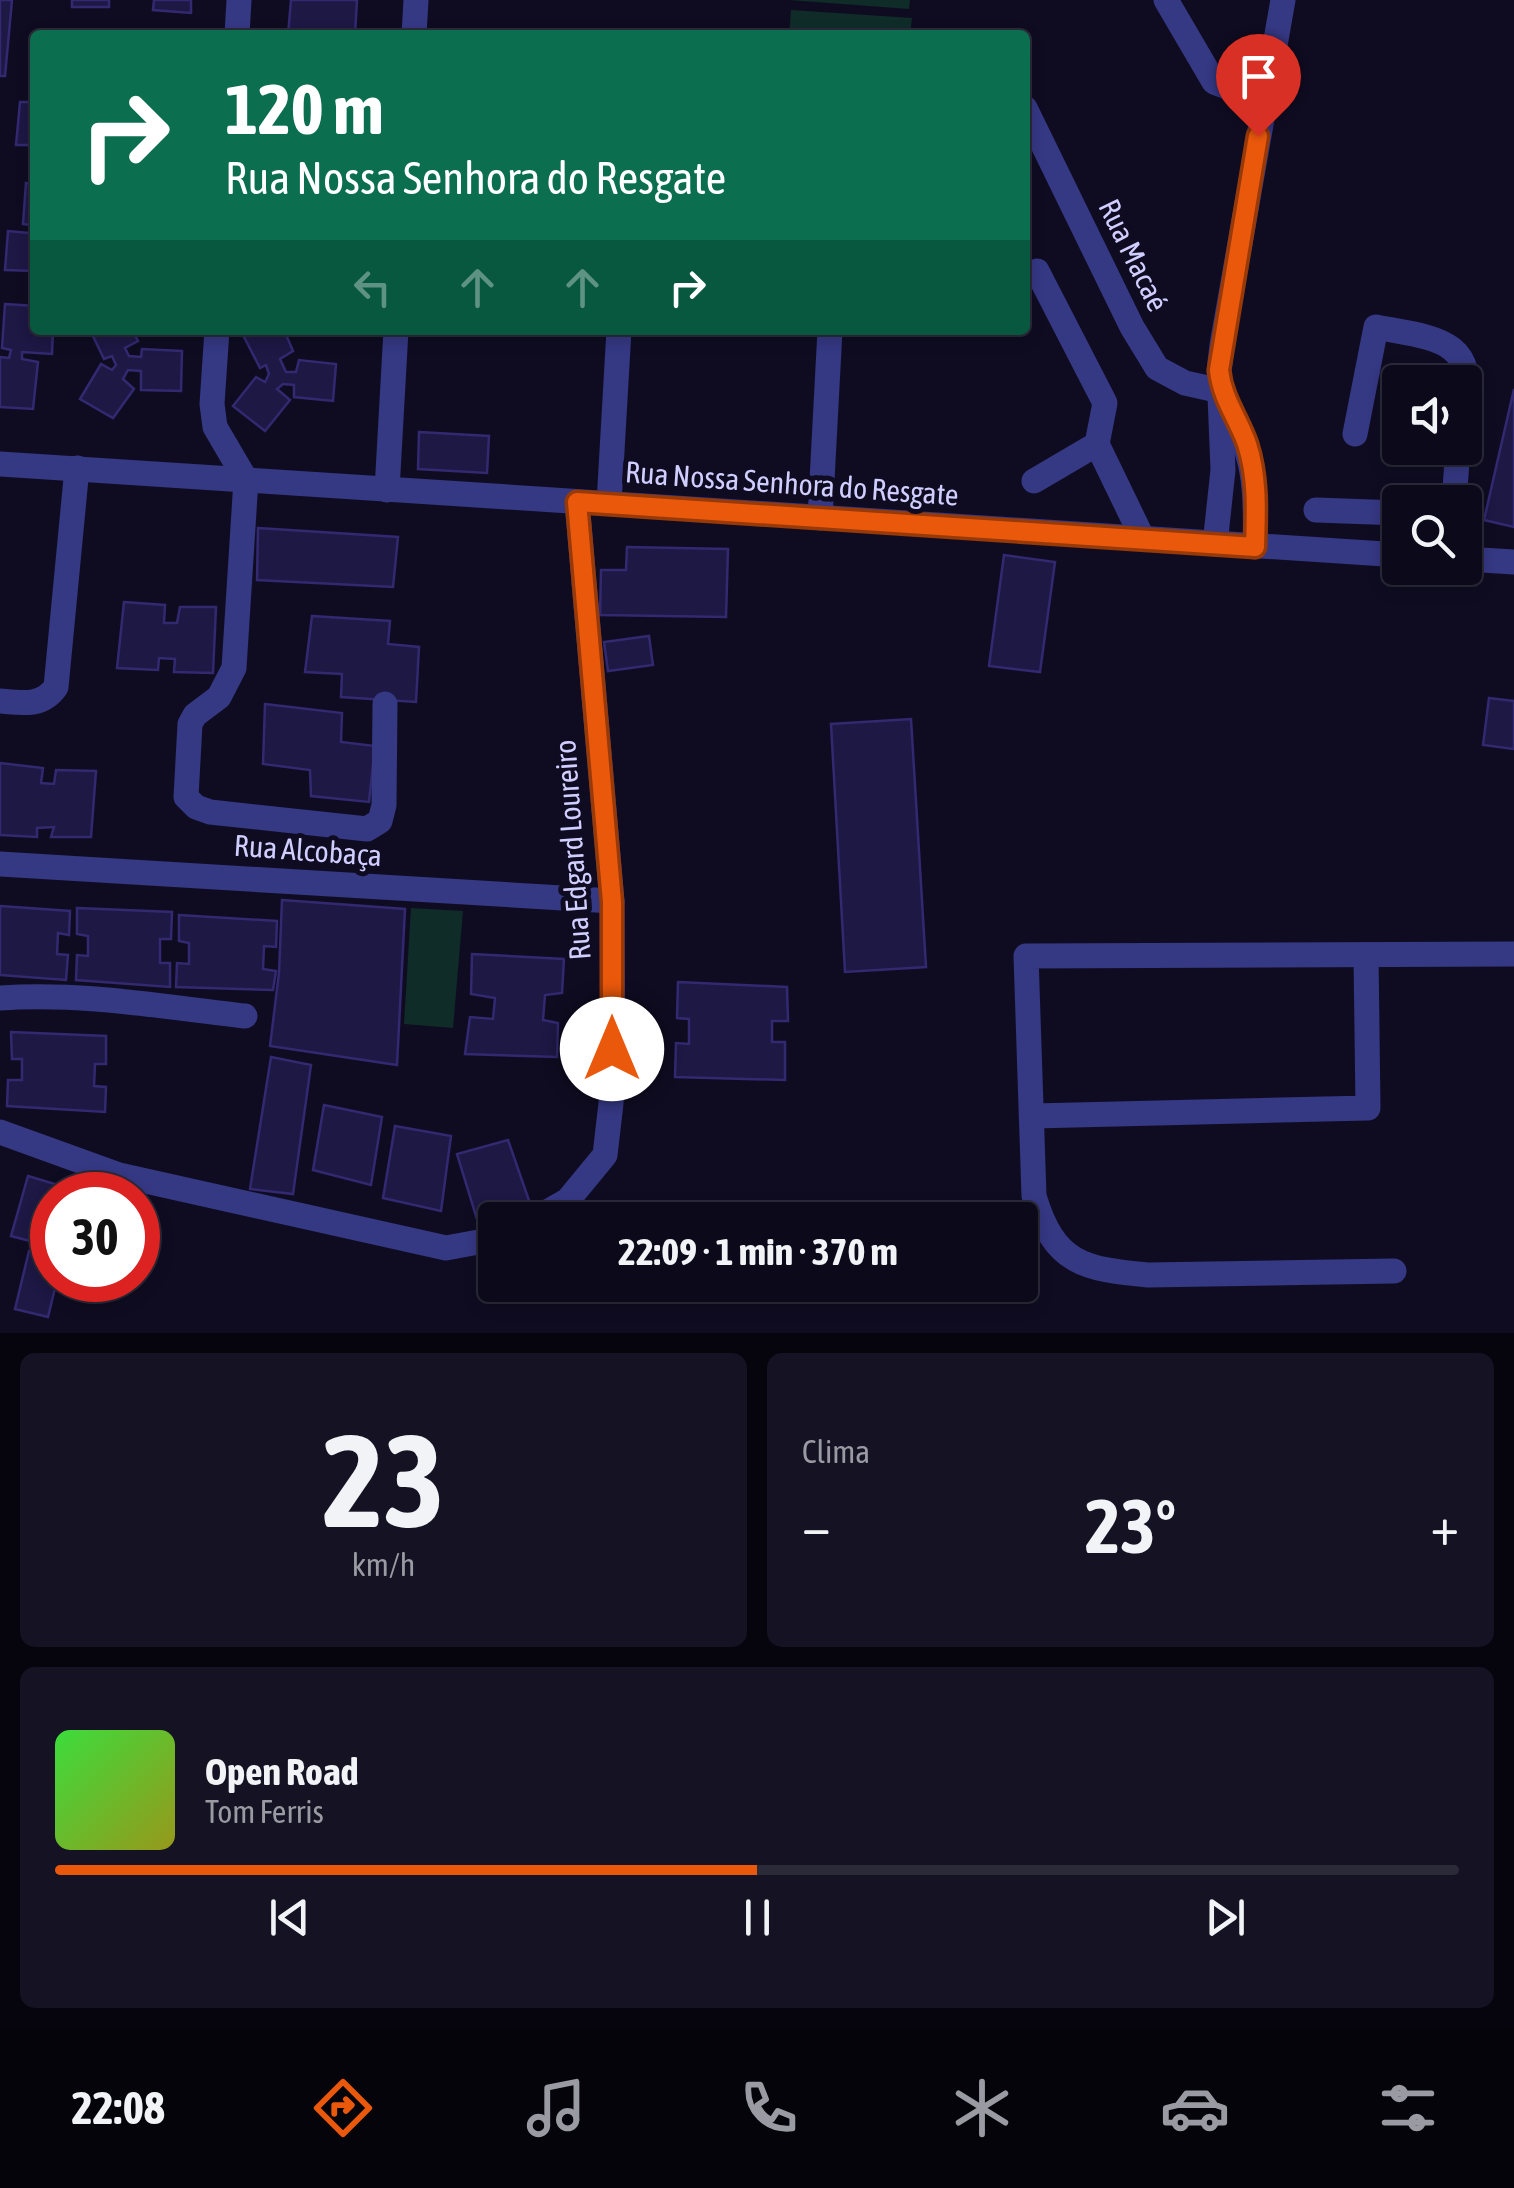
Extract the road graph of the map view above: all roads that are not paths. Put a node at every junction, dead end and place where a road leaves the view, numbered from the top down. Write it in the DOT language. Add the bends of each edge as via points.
graph roads {
  1 [pos="239,0"];
  2 [pos="416,0"];
  3 [pos="1166,0"];
  4 [pos="1282,0"];
  5 [pos="236,30"];
  6 [pos="414,30"];
  7 [pos="1264,101"];
  8 [pos="1030,118"];
  9 [pos="1037,271"];
  10 [pos="217,335"];
  11 [pos="396,335"];
  12 [pos="619,335"];
  13 [pos="830,335"];
  14 [pos="1464,365"];
  15 [pos="1221,391"];
  16 [pos="1355,434"];
  17 [pos="1097,444"];
  18 [pos="0,464"];
  19 [pos="77,468"];
  20 [pos="246,480"];
  21 [pos="1034,481"];
  22 [pos="386,490"];
  23 [pos="577,502"];
  24 [pos="610,502"];
  25 [pos="1316,510"];
  26 [pos="1382,512"];
  27 [pos="820,518"];
  28 [pos="1143,540"];
  29 [pos="1215,544"];
  30 [pos="1255,547"];
  31 [pos="1382,553"];
  32 [pos="1482,560"];
  33 [pos="1514,562"];
  34 [pos="0,701"];
  35 [pos="385,704"];
  36 [pos="0,864"];
  37 [pos="612,902"];
  38 [pos="1366,954"];
  39 [pos="1514,954"];
  40 [pos="0,998"];
  41 [pos="245,1016"];
  42 [pos="1032,1116"];
  43 [pos="0,1132"];
  44 [pos="564,1202"];
  45 [pos="478,1242"];
  46 [pos="1394,1271"];
  1 -- 5 [label="street"];
  2 -- 6 [label="street"];
  3 -- 7 [label="street" via="1214,82"];
  4 -- 7 [label="street"];
  7 -- 15 [label="street" via="1222,344"];
  8 -- 15 [label="street, Rua Macaé" via="1157,368 1185,384"];
  9 -- 17 [label="street" via="1105,404"];
  10 -- 20 [label="street" via="215,427"];
  11 -- 22 [label="street"];
  12 -- 24 [label="street"];
  13 -- 27 [label="street"];
  14 -- 16 [label="street" via="1452,346 1376,327"];
  15 -- 29 [label="street"];
  15 -- 30 [label="street" via="1256,478"];
  17 -- 21 [label="street"];
  17 -- 28 [label="street"];
  18 -- 19 [label="street, Rua Nossa Senhora do Resgate"];
  19 -- 20 [label="street, Rua Nossa Senhora do Resgate"];
  19 -- 34 [label="street" via="56,686 33,704"];
  20 -- 22 [label="street, Rua Nossa Senhora do Resgate"];
  20 -- 35 [label="street" via="234,668 219,697 190,724 186,797 210,812 375,826 384,805"];
  22 -- 23 [label="street, Rua Nossa Senhora do Resgate"];
  23 -- 24 [label="street, Rua Nossa Senhora do Resgate"];
  23 -- 37 [label="street, Rua Edgard Loureiro"];
  24 -- 27 [label="street, Rua Nossa Senhora do Resgate"];
  25 -- 26 [label="street"];
  27 -- 28 [label="street, Rua Nossa Senhora do Resgate"];
  28 -- 29 [label="street, Rua Nossa Senhora do Resgate"];
  29 -- 30 [label="street, Rua Nossa Senhora do Resgate"];
  30 -- 31 [label="street, Rua Nossa Senhora do Resgate"];
  32 -- 33 [label="street"];
  36 -- 37 [label="street, Rua Alcobaça"];
  37 -- 44 [label="street, Rua Edgard Loureiro" via="612,1086 605,1155"];
  38 -- 39 [label="street"];
  38 -- 42 [label="street" via="1368,1108"];
  38 -- 42 [label="street" via="1026,956"];
  40 -- 41 [label="street"];
  42 -- 46 [label="street" via="1034,1196 1042,1224 1054,1245 1077,1261 1148,1275"];
  43 -- 45 [label="street" via="120,1175 446,1248"];
}
